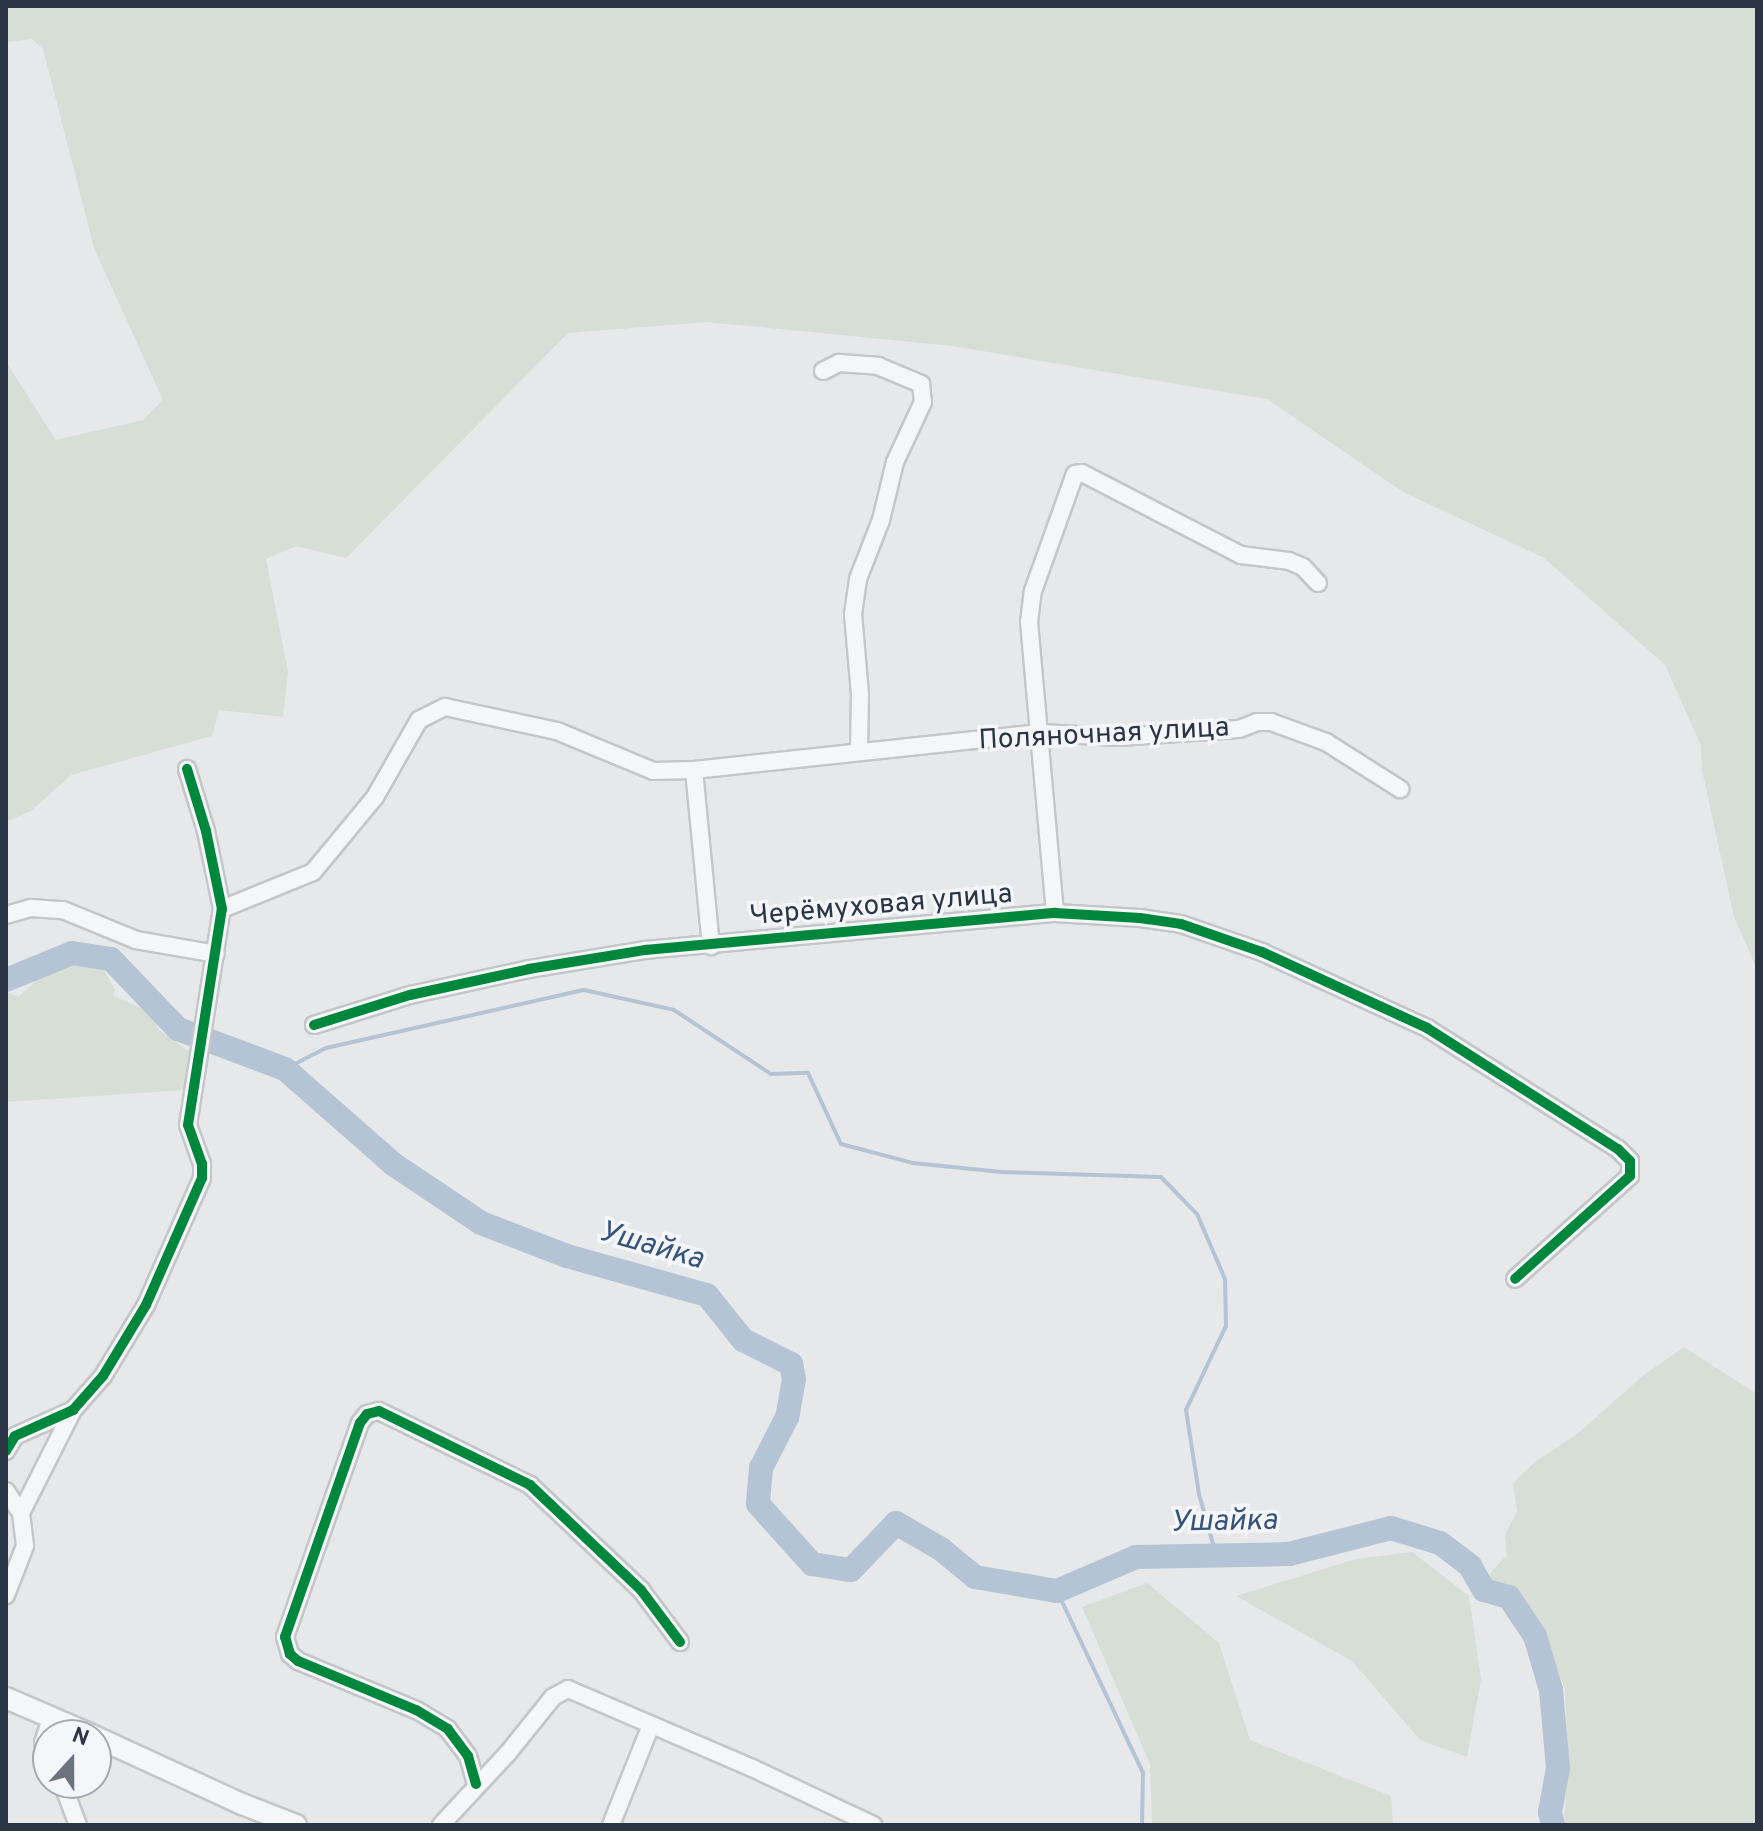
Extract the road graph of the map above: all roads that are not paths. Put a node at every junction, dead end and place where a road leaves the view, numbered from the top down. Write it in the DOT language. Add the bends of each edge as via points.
graph roads {
  1 [pos="823,371"];
  2 [pos="1318,583"];
  3 [pos="1040,733"];
  4 [pos="859,750"];
  5 [pos="187,769"];
  6 [pos="694,770"];
  7 [pos="1400,789"];
  8 [pos="222,909"];
  9 [pos="1055,913"];
  10 [pos="6,915"];
  11 [pos="711,946"];
  12 [pos="216,954"];
  13 [pos="314,1025"];
  14 [pos="1515,1279"];
  15 [pos="73,1410"];
  16 [pos="6,1451"];
  17 [pos="6,1491"];
  18 [pos="21,1513"];
  19 [pos="6,1595"];
  20 [pos="680,1642"];
  21 [pos="6,1698"];
  22 [pos="52,1716"];
  23 [pos="51,1719"];
  24 [pos="58,1719"];
  25 [pos="651,1725"];
  26 [pos="112,1744"];
  27 [pos="476,1784"];
  28 [pos="68,1799"];
  29 [pos="78,1825"];
  30 [pos="296,1825"];
  31 [pos="441,1825"];
  32 [pos="611,1825"];
  33 [pos="873,1825"];
  1 -- 4 [label="street" via="839,363 878,366 921,384 923,402 895,462 856,590"];
  2 -- 3 [label="street" via="1303,567 1241,555 1075,474 1033,591 1029,622"];
  3 -- 4 [label="street, Поляночная улица"];
  3 -- 7 [label="street, Поляночная улица" via="1119,737 1271,722 1326,742"];
  3 -- 9 [label="street"];
  4 -- 6 [label="street, Поляночная улица"];
  5 -- 8 [label="street"];
  6 -- 8 [label="street, Поляночная улица" via="653,771 557,731 445,707 419,720 375,797 313,872"];
  6 -- 11 [label="street"];
  8 -- 12 [label="street"];
  9 -- 11 [label="street, Черёмуховая улица"];
  9 -- 14 [label="street, Черёмуховая улица" via="1181,924 1262,952 1427,1028 1618,1149 1630,1161 1630,1176"];
  10 -- 12 [label="street" via="31,908 63,910 136,940"];
  11 -- 13 [label="street, Черёмуховая улица" via="645,950 529,969 410,995"];
  12 -- 15 [label="street" via="188,1125 202,1169 190,1207 123,1348"];
  15 -- 16 [label="street" via="15,1436"];
  15 -- 18 [label="street"];
  17 -- 18 [label="street"];
  18 -- 19 [label="street" via="25,1546"];
  20 -- 27 [label="street" via="641,1590 530,1485 379,1411 367,1414 292,1611 285,1637 290,1654 448,1729 468,1756"];
  21 -- 22 [label="street"];
  22 -- 23 [label="street"];
  22 -- 24 [label="street"];
  25 -- 27 [label="street" via="563,1690"];
  25 -- 32 [label="street"];
  25 -- 33 [label="street"];
  26 -- 30 [label="street"];
  27 -- 31 [label="street"];
  28 -- 29 [label="street"];
}
